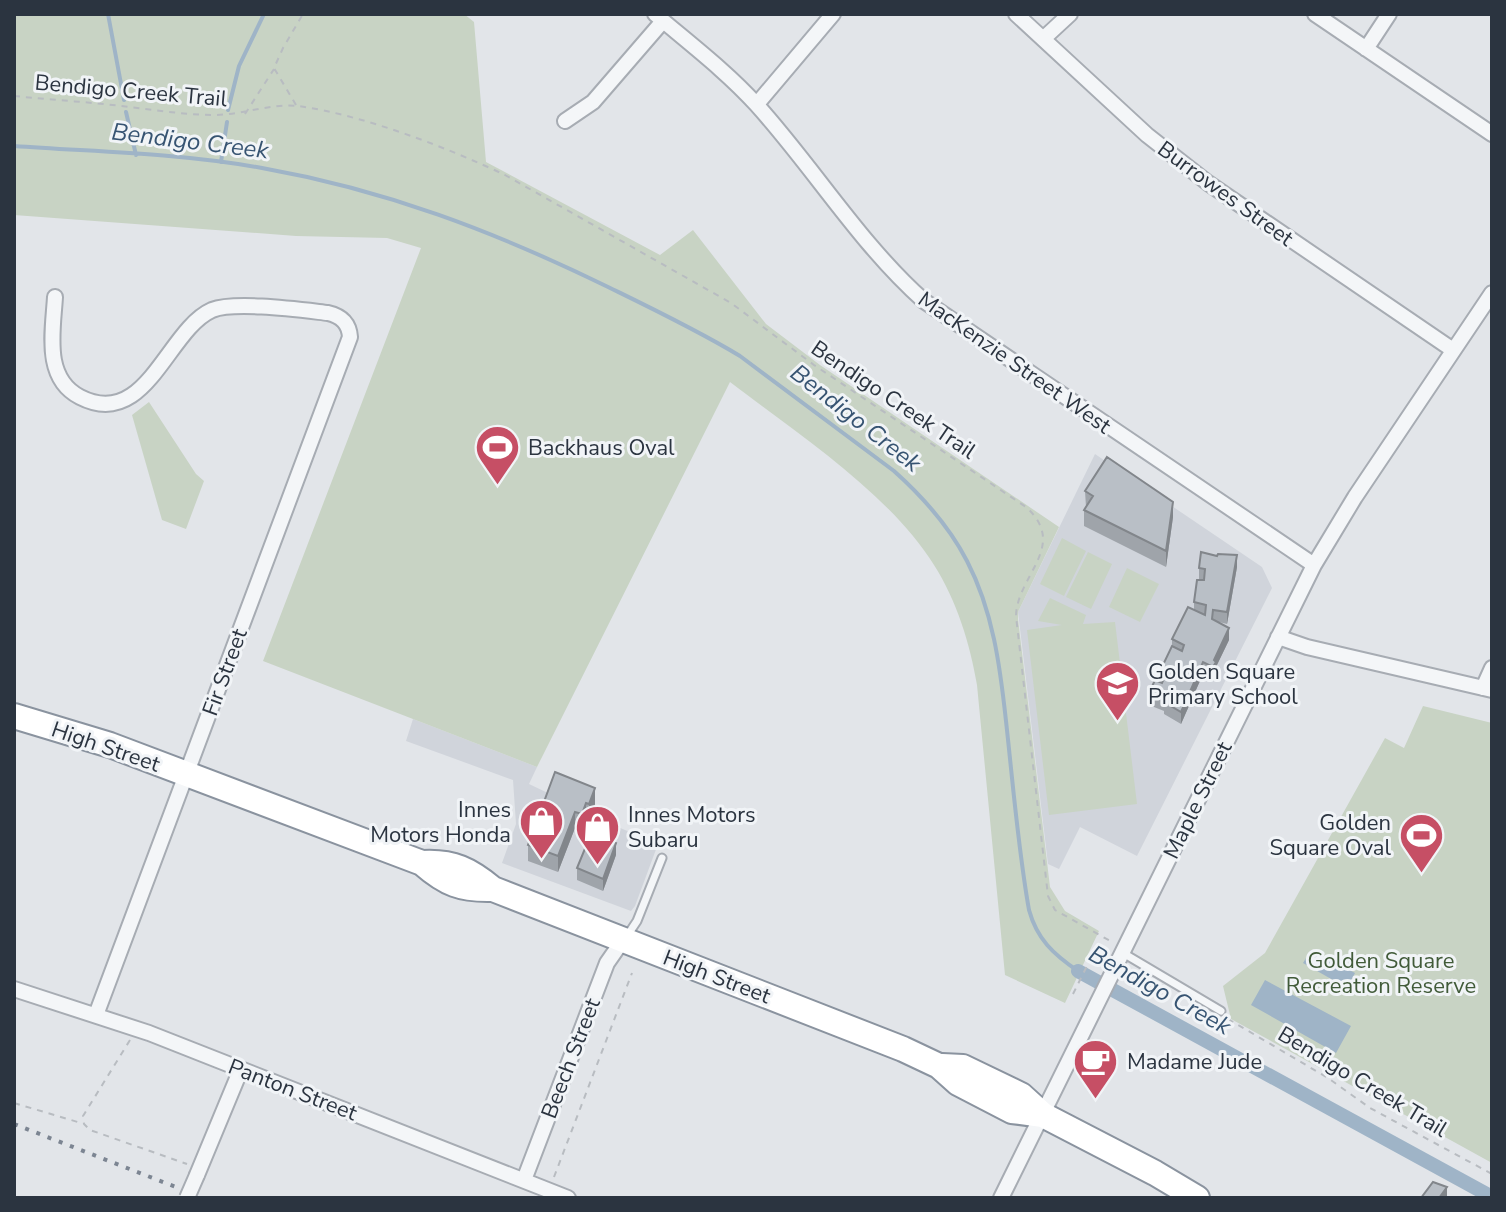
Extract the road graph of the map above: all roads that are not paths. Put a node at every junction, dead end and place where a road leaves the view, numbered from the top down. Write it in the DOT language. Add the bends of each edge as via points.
graph roads {
  1 [pos="833,14"];
  2 [pos="1016,14"];
  3 [pos="1070,14"];
  4 [pos="1315,14"];
  5 [pos="1389,14"];
  6 [pos="659,17"];
  7 [pos="1043,39"];
  8 [pos="1366,49"];
  9 [pos="757,104"];
  10 [pos="565,121"];
  11 [pos="1492,134"];
  12 [pos="1492,293"];
  13 [pos="55,297"];
  14 [pos="1453,350"];
  15 [pos="1314,565"];
  16 [pos="1278,637"];
  17 [pos="1492,668"];
  18 [pos="1488,689"];
  19 [pos="14,716"];
  20 [pos="188,774"];
  21 [pos="662,858"];
  22 [pos="623,940"];
  23 [pos="1122,952"];
  24 [pos="14,989"];
  25 [pos="1221,1011"];
  26 [pos="96,1015"];
  27 [pos="241,1069"];
  28 [pos="1043,1115"];
  29 [pos="524,1180"];
  30 [pos="187,1198"];
  31 [pos="568,1198"];
  32 [pos="1001,1198"];
  33 [pos="1197,1198"];
  1 -- 9 [label="street"];
  2 -- 7 [label="street, Burrowes Street"];
  3 -- 7 [label="street"];
  4 -- 8 [label="street"];
  5 -- 8 [label="street"];
  6 -- 9 [label="street, MacKenzie Street West"];
  6 -- 10 [label="street" via="593,102"];
  7 -- 14 [label="street, Burrowes Street" via="1208,183"];
  8 -- 11 [label="street"];
  9 -- 15 [label="street, MacKenzie Street West" via="873,249 924,301"];
  12 -- 14 [label="street, Maple Street"];
  13 -- 20 [label="street, Fir Street" via="55,367 68,388 96,402 116,402 136,393 198,319 222,307 328,313 340,317 349,329 348,346"];
  14 -- 15 [label="street, Maple Street"];
  15 -- 16 [label="street, Maple Street"];
  16 -- 18 [label="street"];
  16 -- 23 [label="street, Maple Street"];
  17 -- 18 [label="street"];
  19 -- 20 [label="highway, High Street"];
  20 -- 22 [label="highway, High Street" via="422,863 442,861 473,873 493,889"];
  20 -- 26 [label="street, Fir Street"];
  21 -- 22 [label="lane" via="637,921"];
  22 -- 28 [label="highway, High Street" via="939,1066 958,1083 1012,1111"];
  22 -- 29 [label="street, Beech Street" via="607,963"];
  23 -- 25 [label="lane"];
  23 -- 28 [label="street, Maple Street"];
  24 -- 26 [label="street, Panton Street"];
  26 -- 27 [label="street, Panton Street"];
  27 -- 29 [label="street, Panton Street"];
  27 -- 30 [label="street, bridge"];
  28 -- 32 [label="street, Maple Street"];
  28 -- 33 [label="highway, High Street"];
  29 -- 31 [label="street, Panton Street"];
}
